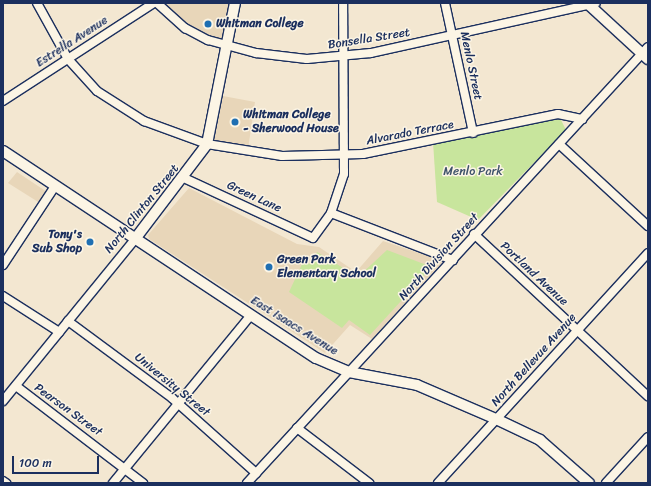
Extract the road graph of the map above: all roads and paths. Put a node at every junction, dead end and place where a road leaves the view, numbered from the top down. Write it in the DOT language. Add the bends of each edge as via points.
graph roads {
  1 [pos="37,3"];
  2 [pos="154,3"];
  3 [pos="157,3"];
  4 [pos="235,3"];
  5 [pos="343,3"];
  6 [pos="445,3"];
  7 [pos="591,4"];
  8 [pos="452,36"];
  9 [pos="227,47"];
  10 [pos="646,53"];
  11 [pos="346,57"];
  12 [pos="68,59"];
  13 [pos="3,101"];
  14 [pos="582,119"];
  15 [pos="473,133"];
  16 [pos="207,144"];
  17 [pos="559,144"];
  18 [pos="3,151"];
  19 [pos="346,155"];
  20 [pos="184,178"];
  21 [pos="55,186"];
  22 [pos="331,213"];
  23 [pos="648,226"];
  24 [pos="474,234"];
  25 [pos="135,239"];
  26 [pos="648,253"];
  27 [pos="453,260"];
  28 [pos="3,265"];
  29 [pos="3,296"];
  30 [pos="251,315"];
  31 [pos="68,321"];
  32 [pos="578,330"];
  33 [pos="59,332"];
  34 [pos="350,372"];
  35 [pos="16,386"];
  36 [pos="648,396"];
  37 [pos="3,401"];
  38 [pos="179,403"];
  39 [pos="496,419"];
  40 [pos="298,428"];
  41 [pos="648,437"];
  42 [pos="126,467"];
  43 [pos="256,473"];
  44 [pos="3,481"];
  45 [pos="586,482"];
  46 [pos="6,483"];
  47 [pos="113,483"];
  48 [pos="143,483"];
  49 [pos="247,483"];
  50 [pos="370,483"];
  51 [pos="438,483"];
  52 [pos="606,483"];
  1 -- 12 [label="street, Alvarado Terrace"];
  2 -- 12 [label="street, Estrella Avenue"];
  3 -- 9 [label="street, Bonsella Street" via="184,28"];
  4 -- 9 [label="main road, North Clinton Street"];
  5 -- 11 [label="street"];
  6 -- 8 [label="street, Menlo Street"];
  7 -- 8 [label="street, Bonsella Street"];
  7 -- 10 [label="main road"];
  8 -- 11 [label="street, Bonsella Street"];
  8 -- 15 [label="street, Menlo Street"];
  9 -- 11 [label="street, Bonsella Street" via="291,58"];
  9 -- 16 [label="main road, North Clinton Street"];
  10 -- 14 [label="street, North Division Street"];
  11 -- 19 [label="street"];
  12 -- 13 [label="street, Estrella Avenue"];
  12 -- 16 [label="street, Alvarado Terrace" via="88,83 120,109"];
  14 -- 15 [label="street, Alvarado Terrace" via="558,114"];
  14 -- 17 [label="street, North Division Street"];
  15 -- 19 [label="street, Alvarado Terrace" via="399,150"];
  16 -- 19 [label="street, Alvarado Terrace" via="282,156"];
  16 -- 20 [label="main road, North Clinton Street"];
  17 -- 23 [label="street"];
  17 -- 24 [label="street, North Division Street"];
  18 -- 21 [label="main road, East Isaacs Avenue"];
  19 -- 22 [label="street" via="341,189"];
  20 -- 22 [label="street, Green Lane" via="313,238"];
  20 -- 25 [label="main road, North Clinton Street"];
  21 -- 25 [label="main road, East Isaacs Avenue"];
  21 -- 28 [label="street"];
  22 -- 27 [label="street"];
  24 -- 27 [label="street, North Division Street"];
  24 -- 32 [label="street, Portland Avenue"];
  25 -- 30 [label="main road, East Isaacs Avenue"];
  25 -- 31 [label="street, North Clinton Street"];
  26 -- 32 [label="street, North Bellevue Avenue"];
  27 -- 34 [label="street, North Division Street"];
  29 -- 33 [label="street"];
  30 -- 34 [label="main road, East Isaacs Avenue" via="316,358"];
  30 -- 38 [label="street"];
  31 -- 33 [label="street, North Clinton Street"];
  31 -- 38 [label="street, University Street"];
  32 -- 36 [label="street, Portland Avenue"];
  32 -- 39 [label="street, North Bellevue Avenue"];
  33 -- 35 [label="street, North Clinton Street"];
  34 -- 39 [label="main road, East Isaacs Avenue" via="418,384"];
  34 -- 40 [label="street, North Division Street"];
  35 -- 37 [label="street, North Clinton Street"];
  35 -- 42 [label="street, Pearson Street"];
  38 -- 42 [label="street"];
  38 -- 43 [label="street, University Street"];
  39 -- 45 [label="main road, East Isaacs Avenue" via="540,440"];
  39 -- 51 [label="street, North Bellevue Avenue"];
  40 -- 43 [label="street, North Division Street"];
  40 -- 50 [label="street"];
  41 -- 52 [label="street"];
  42 -- 47 [label="street"];
  42 -- 48 [label="street, Pearson Street"];
  43 -- 49 [label="street, North Division Street"];
  44 -- 46 [label="street"];
}
